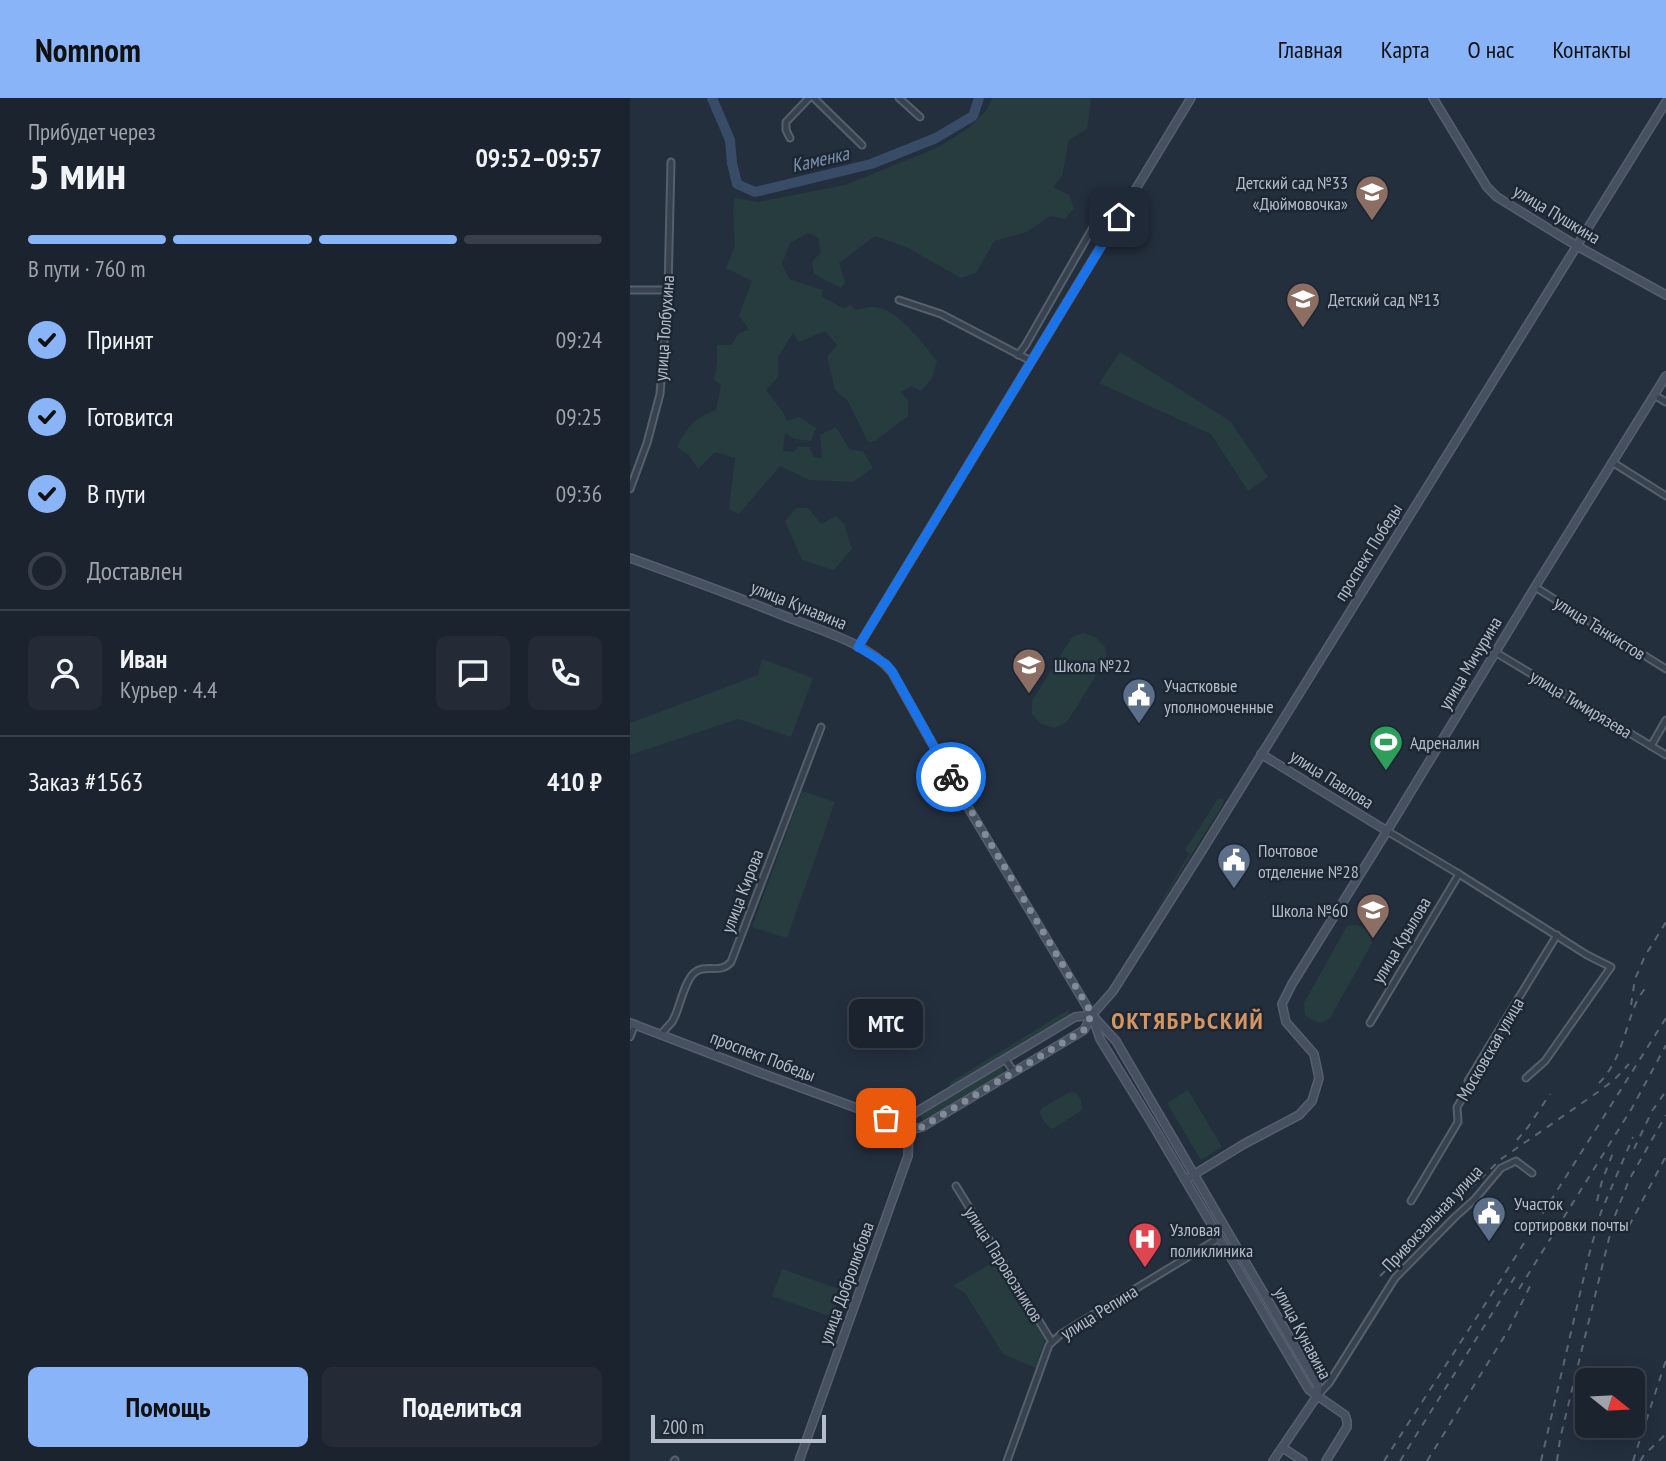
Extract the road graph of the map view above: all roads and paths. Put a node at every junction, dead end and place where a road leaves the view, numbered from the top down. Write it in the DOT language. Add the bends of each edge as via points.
graph roads {
  1 [pos="899,98"];
  2 [pos="1191,98"];
  3 [pos="1433,98"];
  4 [pos="816,99"];
  5 [pos="1666,103"];
  6 [pos="920,117"];
  7 [pos="790,138"];
  8 [pos="862,145"];
  9 [pos="671,162"];
  10 [pos="1119,217"];
  11 [pos="1577,246"];
  12 [pos="630,290"];
  13 [pos="668,290"];
  14 [pos="1666,295"];
  15 [pos="899,300"];
  16 [pos="1018,355"];
  17 [pos="1031,361"];
  18 [pos="1666,376"];
  19 [pos="1654,395"];
  20 [pos="1666,402"];
  21 [pos="1612,462"];
  22 [pos="630,489"];
  23 [pos="1666,496"];
  24 [pos="630,558"];
  25 [pos="1535,587"];
  26 [pos="858,647"];
  27 [pos="1495,652"];
  28 [pos="1666,669"];
  29 [pos="1666,720"];
  30 [pos="821,727"];
  31 [pos="1651,746"];
  32 [pos="1261,754"];
  33 [pos="1666,755"];
  34 [pos="1387,831"];
  35 [pos="1459,873"];
  36 [pos="1557,935"];
  37 [pos="1092,1014"];
  38 [pos="633,1023"];
  39 [pos="1370,1023"];
  40 [pos="660,1034"];
  41 [pos="630,1037"];
  42 [pos="1006,1059"];
  43 [pos="1014,1072"];
  44 [pos="1527,1078"];
  45 [pos="913,1114"];
  46 [pos="886,1118"];
  47 [pos="922,1127"];
  48 [pos="909,1128"];
  49 [pos="908,1156"];
  50 [pos="1532,1172"];
  51 [pos="1194,1175"];
  52 [pos="1185,1180"];
  53 [pos="956,1186"];
  54 [pos="1411,1201"];
  55 [pos="1219,1238"];
  56 [pos="1052,1342"];
  57 [pos="1317,1396"];
  58 [pos="1283,1448"];
  59 [pos="799,1461"];
  60 [pos="1007,1461"];
  61 [pos="1273,1461"];
  62 [pos="1303,1461"];
  63 [pos="1326,1461"];
  1 -- 6 [label="street"];
  2 -- 10 [label="street"];
  3 -- 11 [label="street, улица Пушкина" via="1487,187"];
  4 -- 7 [label="street" via="786,122"];
  4 -- 8 [label="street"];
  5 -- 11 [label="street, проспект Победы"];
  9 -- 13 [label="street, улица Толбухина"];
  10 -- 16 [label="street" via="1106,209"];
  10 -- 17 [label="street"];
  11 -- 14 [label="street, улица Пушкина"];
  11 -- 32 [label="street, проспект Победы"];
  12 -- 13 [label="street"];
  13 -- 22 [label="street, улица Толбухина" via="660,394"];
  15 -- 16 [label="street" via="940,314"];
  16 -- 17 [label="street"];
  17 -- 26 [label="street"];
  18 -- 19 [label="street, улица Мичурина"];
  19 -- 20 [label="street"];
  19 -- 21 [label="street, улица Мичурина"];
  21 -- 23 [label="street"];
  21 -- 25 [label="street, улица Мичурина"];
  24 -- 26 [label="street, улица Кунавина"];
  25 -- 27 [label="street, улица Мичурина"];
  25 -- 28 [label="street, улица Танкистов"];
  26 -- 37 [label="street, улица Кунавина" via="892,671"];
  27 -- 31 [label="street, улица Тимирязева"];
  27 -- 34 [label="street, улица Мичурина"];
  29 -- 31 [label="street"];
  30 -- 40 [label="street, улица Кирова" via="731,962 720,969 695,971 676,1016"];
  31 -- 33 [label="street, улица Тимирязева"];
  32 -- 34 [label="street, улица Павлова"];
  32 -- 37 [label="street, проспект Победы" via="1113,990"];
  34 -- 35 [label="street"];
  34 -- 51 [label="street, улица Мичурина" via="1282,1004 1286,1022 1314,1054 1319,1078 1312,1101 1299,1115"];
  35 -- 36 [label="street"];
  35 -- 39 [label="street, улица Крылова"];
  36 -- 44 [label="street" via="1611,967 1545,1062"];
  36 -- 54 [label="street, Московская улица" via="1468,1081 1457,1107 1458,1122"];
  37 -- 42 [label="street, проспект Победы" via="1075,1017"];
  37 -- 43 [label="street, проспект Победы" via="1084,1030"];
  37 -- 51 [label="street, улица Кунавина" via="1116,1041"];
  37 -- 52 [label="street, улица Кунавина" via="1100,1039"];
  38 -- 40 [label="street, проспект Победы"];
  38 -- 41 [label="street"];
  40 -- 46 [label="street, проспект Победы"];
  42 -- 43 [label="street"];
  42 -- 45 [label="street, проспект Победы"];
  43 -- 47 [label="street, проспект Победы"];
  45 -- 46 [label="street, проспект Победы"];
  45 -- 48 [label="street, улица Добролюбова"];
  46 -- 48 [label="street, проспект Победы"];
  47 -- 48 [label="street, проспект Победы"];
  47 -- 49 [label="street"];
  48 -- 49 [label="street, улица Добролюбова"];
  49 -- 59 [label="street, улица Добролюбова"];
  50 -- 57 [label="street, Привокзальная улица" via="1516,1161 1501,1168 1395,1278"];
  51 -- 52 [label="street"];
  51 -- 57 [label="street, улица Кунавина" via="1318,1386"];
  52 -- 55 [label="street, улица Кунавина"];
  53 -- 56 [label="street, улица Паровозников"];
  55 -- 56 [label="street, улица Репина"];
  55 -- 57 [label="street, улица Кунавина" via="1309,1390"];
  56 -- 60 [label="street, улица Репина"];
  57 -- 58 [label="street, Привокзальная улица"];
  57 -- 63 [label="street" via="1347,1421"];
  58 -- 61 [label="street, Привокзальная улица"];
  58 -- 62 [label="street"];
}
